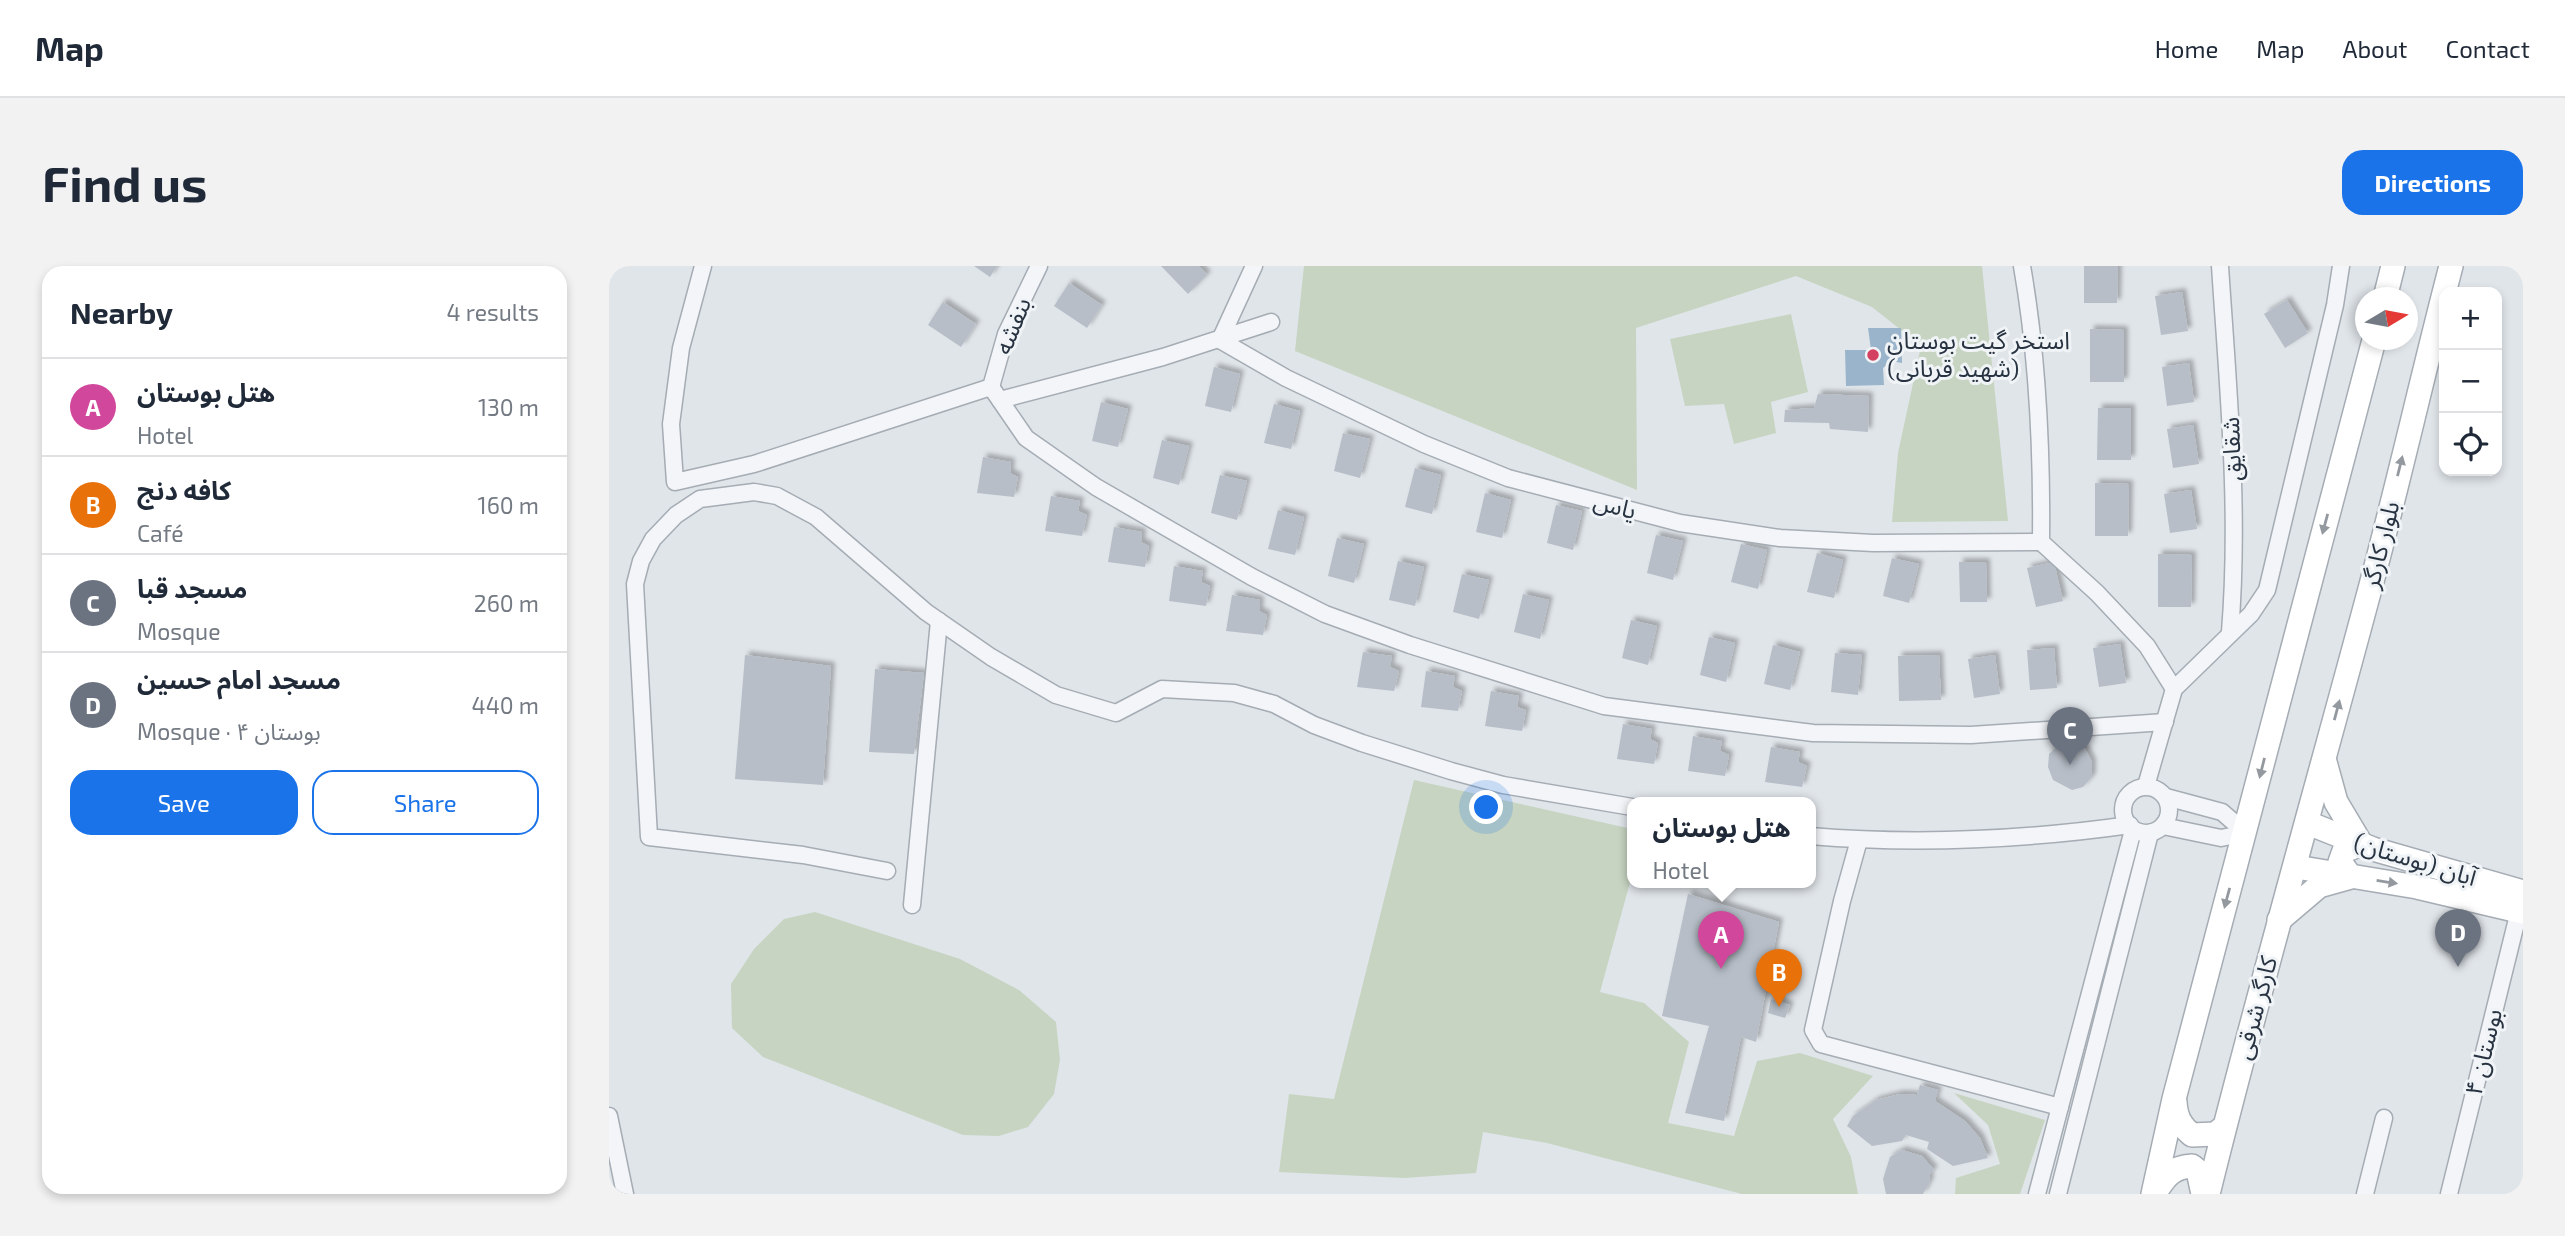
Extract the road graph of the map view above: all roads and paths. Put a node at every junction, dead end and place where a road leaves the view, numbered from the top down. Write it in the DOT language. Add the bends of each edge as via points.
graph roads {
  1 [pos="703,266"];
  2 [pos="1039,266"];
  3 [pos="1254,266"];
  4 [pos="2022,266"];
  5 [pos="2220,266"];
  6 [pos="2341,266"];
  7 [pos="2393,266"];
  8 [pos="2451,266"];
  9 [pos="2388,287"];
  10 [pos="1271,322"];
  11 [pos="1220,341"];
  12 [pos="2371,350"];
  13 [pos="995,394"];
  14 [pos="2041,542"];
  15 [pos="939,621"];
  16 [pos="2230,632"];
  17 [pos="2174,690"];
  18 [pos="2165,722"];
  19 [pos="2324,759"];
  20 [pos="2146,786"];
  21 [pos="2166,797"];
  22 [pos="1627,806"];
  23 [pos="2308,823"];
  24 [pos="2144,828"];
  25 [pos="2246,833"];
  26 [pos="1816,836"];
  27 [pos="1859,840"];
  28 [pos="2361,844"];
  29 [pos="2296,867"];
  30 [pos="887,871"];
  31 [pos="2351,877"];
  32 [pos="2522,899"];
  33 [pos="912,905"];
  34 [pos="2279,920"];
  35 [pos="2174,1099"];
  36 [pos="2060,1107"];
  37 [pos="609,1116"];
  38 [pos="2384,1118"];
  39 [pos="2224,1127"];
  40 [pos="625,1194"];
  41 [pos="2037,1194"];
  42 [pos="2058,1194"];
  43 [pos="2153,1194"];
  44 [pos="2206,1194"];
  45 [pos="2365,1194"];
  46 [pos="2449,1194"];
  1 -- 13 [label="street" via="681,348 671,424 675,481 754,464"];
  2 -- 13 [label="street, بنفشه" via="1006,334"];
  3 -- 11 [label="street"];
  4 -- 14 [label="street" via="2038,401"];
  5 -- 16 [label="street, شقایق" via="2236,564"];
  6 -- 16 [label="street" via="2267,590 2251,614"];
  7 -- 9 [label="main road"];
  19 -- 8 [label="main road, بلوار کارگر, one-way"];
  10 -- 11 [label="street"];
  11 -- 13 [label="street"];
  11 -- 14 [label="street, یاس" via="1424,444 1508,478 1680,523 1780,538 1873,543"];
  12 -- 25 [label="main road, one-way"];
  13 -- 18 [label="street" via="1026,439 1096,487 1325,614 1604,706 1813,733 1971,735"];
  14 -- 17 [label="street" via="2147,646"];
  15 -- 22 [label="street" via="1056,695 1116,713 1162,689 1234,693 1451,772"];
  15 -- 30 [label="street" via="816,517 777,496 754,492 701,499 676,515 653,539 635,584 649,837 803,855"];
  15 -- 33 [label="street"];
  16 -- 17 [label="street"];
  17 -- 18 [label="street"];
  18 -- 20 [label="street"];
  19 -- 23 [label="main road, بلوار کارگر"];
  19 -- 28 [label="main road" via="2336,802"];
  20 -- 21 [label="street"];
  20 -- 24 [label="street" via="2127,798 2123,812"];
  21 -- 24 [label="street" via="2169,812"];
  21 -- 25 [label="street" via="2222,812"];
  23 -- 28 [label="main road, آبان (بوستان)"];
  23 -- 29 [label="main road, کارگر شرقی"];
  24 -- 25 [label="street" via="2221,838"];
  24 -- 27 [label="street" via="1957,841"];
  24 -- 36 [label="street"];
  24 -- 42 [label="street"];
  25 -- 35 [label="main road, one-way"];
  26 -- 27 [label="street"];
  27 -- 36 [label="street" via="1813,1030 1815,1038 1821,1044"];
  28 -- 31 [label="main road" via="2344,851 2340,862"];
  28 -- 32 [label="main road, آبان (بوستان)"];
  29 -- 31 [label="main road, آبان (بوستان)"];
  29 -- 34 [label="main road, کارگر شرقی"];
  31 -- 32 [label="main road, آبان (بوستان), one-way"];
  31 -- 34 [label="main road" via="2319,886"];
  32 -- 46 [label="street, بوستان ۴"];
  34 -- 39 [label="main road, کارگر شرقی"];
  35 -- 39 [label="main road" via="2176,1116 2192,1135 2215,1134"];
  35 -- 43 [label="main road"];
  36 -- 41 [label="street"];
  37 -- 40 [label="street"];
  38 -- 45 [label="street"];
  39 -- 44 [label="main road, کارگر شرقی"];
  43 -- 44 [label="main road" via="2168,1173 2192,1166"];
}
